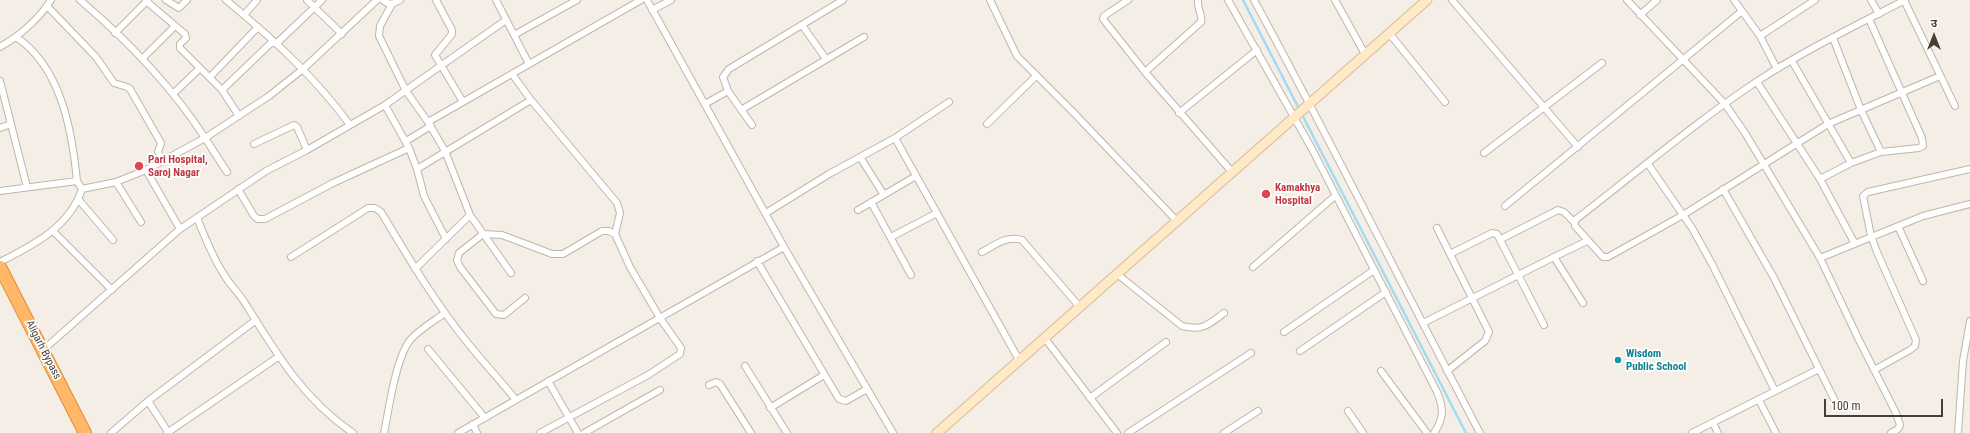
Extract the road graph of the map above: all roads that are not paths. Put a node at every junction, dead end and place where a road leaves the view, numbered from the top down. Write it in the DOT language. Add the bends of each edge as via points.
graph roads {
  1 [pos="51,0"];
  2 [pos="80,0"];
  3 [pos="166,0"];
  4 [pos="186,0"];
  5 [pos="227,0"];
  6 [pos="257,0"];
  7 [pos="307,0"];
  8 [pos="322,0"];
  9 [pos="377,0"];
  10 [pos="383,0"];
  11 [pos="400,0"];
  12 [pos="436,0"];
  13 [pos="578,0"];
  14 [pos="640,0"];
  15 [pos="647,0"];
  16 [pos="671,0"];
  17 [pos="843,0"];
  18 [pos="990,0"];
  19 [pos="1128,0"];
  20 [pos="1198,0"];
  21 [pos="1228,0"];
  22 [pos="1254,0"];
  23 [pos="1335,0"];
  24 [pos="1427,0"];
  25 [pos="1452,0"];
  26 [pos="1627,0"];
  27 [pos="1657,0"];
  28 [pos="1734,0"];
  29 [pos="1815,0"];
  30 [pos="1871,0"];
  31 [pos="1904,0"];
  32 [pos="147,1"];
  33 [pos="498,1"];
  34 [pos="392,4"];
  35 [pos="47,6"];
  36 [pos="314,7"];
  37 [pos="652,10"];
  38 [pos="1742,12"];
  39 [pos="1879,14"];
  40 [pos="244,15"];
  41 [pos="1640,15"];
  42 [pos="1869,19"];
  43 [pos="506,20"];
  44 [pos="802,24"];
  45 [pos="175,26"];
  46 [pos="258,27"];
  47 [pos="115,33"];
  48 [pos="1389,33"];
  49 [pos="342,34"];
  50 [pos="514,35"];
  51 [pos="1760,36"];
  52 [pos="16,37"];
  53 [pos="864,37"];
  54 [pos="1833,38"];
  55 [pos="275,42"];
  56 [pos="0,47"];
  57 [pos="1257,50"];
  58 [pos="1364,54"];
  59 [pos="142,59"];
  60 [pos="826,59"];
  61 [pos="1792,61"];
  62 [pos="1683,62"];
  63 [pos="1602,63"];
  64 [pos="529,64"];
  65 [pos="441,67"];
  66 [pos="200,68"];
  67 [pos="303,69"];
  68 [pos="1777,69"];
  69 [pos="1145,72"];
  70 [pos="512,74"];
  71 [pos="1036,76"];
  72 [pos="1940,76"];
  73 [pos="210,77"];
  74 [pos="0,81"];
  75 [pos="1757,82"];
  76 [pos="222,90"];
  77 [pos="406,91"];
  78 [pos="728,91"];
  79 [pos="1902,93"];
  80 [pos="173,94"];
  81 [pos="531,100"];
  82 [pos="463,102"];
  83 [pos="949,102"];
  84 [pos="1445,102"];
  85 [pos="705,104"];
  86 [pos="1725,104"];
  87 [pos="385,105"];
  88 [pos="1544,106"];
  89 [pos="1955,106"];
  90 [pos="741,110"];
  91 [pos="1861,110"];
  92 [pos="1300,111"];
  93 [pos="1179,113"];
  94 [pos="239,116"];
  95 [pos="11,124"];
  96 [pos="430,124"];
  97 [pos="987,124"];
  98 [pos="1828,124"];
  99 [pos="350,125"];
  100 [pos="752,125"];
  101 [pos="0,128"];
  102 [pos="205,138"];
  103 [pos="896,138"];
  104 [pos="406,141"];
  105 [pos="254,144"];
  106 [pos="1798,144"];
  107 [pos="1578,146"];
  108 [pos="410,148"];
  109 [pos="307,150"];
  110 [pos="445,151"];
  111 [pos="1881,152"];
  112 [pos="1484,153"];
  113 [pos="860,157"];
  114 [pos="162,161"];
  115 [pos="1851,163"];
  116 [pos="1648,164"];
  117 [pos="1764,165"];
  118 [pos="417,169"];
  119 [pos="1970,169"];
  120 [pos="146,170"];
  121 [pos="227,172"];
  122 [pos="1232,172"];
  123 [pos="916,176"];
  124 [pos="1820,179"];
  125 [pos="77,180"];
  126 [pos="116,182"];
  127 [pos="27,187"];
  128 [pos="82,189"];
  129 [pos="238,189"];
  130 [pos="1723,189"];
  131 [pos="0,191"];
  132 [pos="884,195"];
  133 [pos="1335,196"];
  134 [pos="78,199"];
  135 [pos="871,202"];
  136 [pos="1970,204"];
  137 [pos="1505,206"];
  138 [pos="858,210"];
  139 [pos="937,212"];
  140 [pos="766,213"];
  141 [pos="470,215"];
  142 [pos="1683,215"];
  143 [pos="197,218"];
  144 [pos="1176,219"];
  145 [pos="141,222"];
  146 [pos="1574,222"];
  147 [pos="1898,226"];
  148 [pos="1437,228"];
  149 [pos="180,229"];
  150 [pos="53,231"];
  151 [pos="483,234"];
  152 [pos="615,234"];
  153 [pos="1872,236"];
  154 [pos="891,238"];
  155 [pos="446,239"];
  156 [pos="1501,239"];
  157 [pos="113,240"];
  158 [pos="1587,241"];
  159 [pos="1854,244"];
  160 [pos="784,247"];
  161 [pos="982,252"];
  162 [pos="1450,254"];
  163 [pos="1554,257"];
  164 [pos="292,258"];
  165 [pos="1820,258"];
  166 [pos="757,261"];
  167 [pos="0,262"];
  168 [pos="0,267"];
  169 [pos="1253,267"];
  170 [pos="415,269"];
  171 [pos="1374,270"];
  172 [pos="511,272"];
  173 [pos="1117,274"];
  174 [pos="1519,274"];
  175 [pos="911,275"];
  176 [pos="1923,281"];
  177 [pos="112,290"];
  178 [pos="1386,292"];
  179 [pos="525,298"];
  180 [pos="1471,299"];
  181 [pos="1583,304"];
  182 [pos="1080,306"];
  183 [pos="445,313"];
  184 [pos="1224,313"];
  185 [pos="660,318"];
  186 [pos="256,320"];
  187 [pos="1970,321"];
  188 [pos="1423,323"];
  189 [pos="1544,325"];
  190 [pos="1284,332"];
  191 [pos="1044,338"];
  192 [pos="1166,342"];
  193 [pos="428,349"];
  194 [pos="43,350"];
  195 [pos="1300,351"];
  196 [pos="1251,353"];
  197 [pos="278,357"];
  198 [pos="1019,360"];
  199 [pos="745,366"];
  200 [pos="1819,369"];
  201 [pos="1874,370"];
  202 [pos="1447,371"];
  203 [pos="1382,372"];
  204 [pos="824,375"];
  205 [pos="548,382"];
  206 [pos="709,385"];
  207 [pos="867,389"];
  208 [pos="660,390"];
  209 [pos="1775,391"];
  210 [pos="1090,398"];
  211 [pos="516,400"];
  212 [pos="1759,400"];
  213 [pos="148,401"];
  214 [pos="1834,401"];
  215 [pos="770,408"];
  216 [pos="1258,411"];
  217 [pos="1348,411"];
  218 [pos="569,416"];
  219 [pos="485,418"];
  220 [pos="1713,423"];
  221 [pos="473,424"];
  222 [pos="83,432"];
  223 [pos="111,433"];
  224 [pos="167,433"];
  225 [pos="353,433"];
  226 [pos="384,433"];
  227 [pos="458,433"];
  228 [pos="477,433"];
  229 [pos="540,433"];
  230 [pos="578,433"];
  231 [pos="584,433"];
  232 [pos="751,433"];
  233 [pos="787,433"];
  234 [pos="893,433"];
  235 [pos="937,433"];
  236 [pos="1117,433"];
  237 [pos="1128,433"];
  238 [pos="1224,433"];
  239 [pos="1363,433"];
  240 [pos="1427,433"];
  241 [pos="1434,433"];
  242 [pos="1480,433"];
  243 [pos="1692,433"];
  244 [pos="1718,433"];
  245 [pos="1776,433"];
  246 [pos="1891,433"];
  247 [pos="1958,433"];
  1 -- 35 [label="street"];
  2 -- 47 [label="street"];
  3 -- 4 [label="street" via="179,8"];
  5 -- 40 [label="street"];
  6 -- 40 [label="street"];
  7 -- 36 [label="street"];
  8 -- 36 [label="street"];
  9 -- 49 [label="street"];
  10 -- 34 [label="street"];
  11 -- 34 [label="street"];
  12 -- 65 [label="street" via="452,30 452,34 435,53"];
  13 -- 50 [label="street"];
  14 -- 64 [label="street"];
  15 -- 37 [label="street"];
  16 -- 37 [label="street"];
  17 -- 44 [label="street"];
  18 -- 71 [label="street" via="1017,56"];
  19 -- 69 [label="street" via="1103,19"];
  20 -- 69 [label="street" via="1202,21"];
  21 -- 57 [label="street"];
  22 -- 92 [label="street"];
  23 -- 58 [label="street"];
  24 -- 48 [label="main road"];
  25 -- 88 [label="street"];
  26 -- 41 [label="street"];
  27 -- 41 [label="street"];
  28 -- 38 [label="street"];
  29 -- 51 [label="street"];
  30 -- 39 [label="street"];
  31 -- 39 [label="street"];
  31 -- 72 [label="street"];
  32 -- 45 [label="street"];
  32 -- 47 [label="street"];
  33 -- 43 [label="street"];
  34 -- 77 [label="street" via="380,26 379,36"];
  35 -- 52 [label="street"];
  35 -- 114 [label="street" via="96,58 114,83 130,89 161,143 158,152"];
  36 -- 49 [label="street"];
  36 -- 55 [label="street"];
  37 -- 85 [label="street"];
  38 -- 51 [label="street"];
  38 -- 62 [label="street"];
  39 -- 42 [label="street"];
  40 -- 46 [label="street"];
  41 -- 62 [label="street"];
  42 -- 54 [label="street"];
  42 -- 79 [label="street"];
  43 -- 50 [label="street"];
  43 -- 65 [label="street"];
  44 -- 60 [label="street"];
  44 -- 78 [label="street" via="729,69 723,77"];
  45 -- 59 [label="street"];
  45 -- 66 [label="street" via="186,37 180,48"];
  46 -- 55 [label="street"];
  46 -- 73 [label="street"];
  47 -- 59 [label="street"];
  48 -- 58 [label="main road"];
  48 -- 84 [label="street"];
  49 -- 67 [label="street"];
  50 -- 64 [label="street"];
  51 -- 68 [label="street"];
  52 -- 56 [label="street"];
  52 -- 125 [label="street" via="36,52 57,89 73,146"];
  53 -- 60 [label="street"];
  54 -- 61 [label="street"];
  54 -- 91 [label="street"];
  55 -- 67 [label="street"];
  55 -- 76 [label="street"];
  57 -- 92 [label="street"];
  57 -- 93 [label="street"];
  58 -- 92 [label="main road"];
  59 -- 80 [label="street"];
  60 -- 90 [label="street"];
  61 -- 68 [label="street"];
  61 -- 98 [label="street"];
  62 -- 86 [label="street"];
  62 -- 107 [label="street"];
  63 -- 88 [label="street"];
  64 -- 70 [label="street"];
  65 -- 77 [label="street"];
  65 -- 82 [label="street"];
  66 -- 73 [label="street"];
  66 -- 80 [label="street"];
  67 -- 94 [label="street"];
  67 -- 99 [label="street" via="335,104"];
  68 -- 75 [label="street"];
  69 -- 93 [label="street"];
  70 -- 81 [label="street"];
  70 -- 82 [label="street"];
  71 -- 97 [label="street"];
  71 -- 144 [label="street"];
  72 -- 79 [label="street"];
  72 -- 89 [label="street"];
  73 -- 76 [label="street"];
  74 -- 95 [label="street"];
  75 -- 86 [label="street"];
  75 -- 106 [label="street"];
  76 -- 94 [label="street"];
  77 -- 87 [label="street"];
  77 -- 96 [label="street"];
  78 -- 85 [label="street"];
  78 -- 90 [label="street"];
  79 -- 91 [label="street"];
  79 -- 111 [label="street" via="1922,138 1923,146"];
  80 -- 102 [label="street"];
  81 -- 110 [label="street"];
  81 -- 152 [label="street" via="617,203 620,213"];
  82 -- 96 [label="street"];
  83 -- 103 [label="street"];
  85 -- 140 [label="street"];
  86 -- 116 [label="street"];
  86 -- 117 [label="street"];
  87 -- 99 [label="street"];
  87 -- 104 [label="street"];
  88 -- 107 [label="street"];
  88 -- 112 [label="street"];
  90 -- 100 [label="street"];
  91 -- 98 [label="street"];
  91 -- 111 [label="street"];
  92 -- 122 [label="main road"];
  92 -- 133 [label="street" via="1312,149"];
  92 -- 188 [label="street"];
  93 -- 122 [label="street"];
  94 -- 102 [label="street"];
  95 -- 101 [label="street"];
  95 -- 127 [label="street"];
  96 -- 104 [label="street"];
  96 -- 110 [label="street"];
  98 -- 106 [label="street"];
  98 -- 115 [label="street"];
  99 -- 109 [label="street"];
  102 -- 114 [label="street"];
  102 -- 121 [label="street"];
  103 -- 113 [label="street"];
  103 -- 123 [label="street"];
  104 -- 108 [label="street"];
  105 -- 109 [label="street" via="294,125"];
  106 -- 117 [label="street"];
  106 -- 124 [label="street"];
  107 -- 137 [label="street"];
  108 -- 118 [label="street"];
  108 -- 129 [label="street" via="333,182 265,219 258,219"];
  109 -- 129 [label="street"];
  110 -- 118 [label="street"];
  110 -- 141 [label="street"];
  111 -- 115 [label="street"];
  113 -- 132 [label="street"];
  113 -- 140 [label="street"];
  114 -- 120 [label="street"];
  115 -- 124 [label="street"];
  116 -- 142 [label="street"];
  116 -- 146 [label="street"];
  117 -- 130 [label="street"];
  117 -- 165 [label="street"];
  118 -- 155 [label="street" via="424,196"];
  119 -- 153 [label="street" via="1866,194 1863,199"];
  120 -- 126 [label="street"];
  120 -- 149 [label="street"];
  122 -- 144 [label="main road"];
  123 -- 132 [label="street"];
  123 -- 139 [label="street"];
  124 -- 159 [label="street"];
  125 -- 127 [label="street"];
  125 -- 128 [label="street"];
  126 -- 128 [label="street"];
  126 -- 145 [label="street"];
  127 -- 131 [label="street"];
  128 -- 134 [label="street"];
  129 -- 143 [label="street"];
  130 -- 142 [label="street"];
  130 -- 200 [label="street" via="1774,278"];
  132 -- 135 [label="street"];
  133 -- 169 [label="street"];
  133 -- 171 [label="street"];
  134 -- 150 [label="street"];
  134 -- 157 [label="street"];
  135 -- 138 [label="street"];
  135 -- 154 [label="street"];
  136 -- 147 [label="street"];
  139 -- 154 [label="street"];
  139 -- 198 [label="street"];
  140 -- 160 [label="street"];
  141 -- 151 [label="street"];
  141 -- 155 [label="street"];
  142 -- 158 [label="street" via="1608,258 1603,257"];
  142 -- 209 [label="street" via="1715,270"];
  143 -- 149 [label="street"];
  143 -- 186 [label="street" via="223,275 244,300"];
  144 -- 173 [label="main road"];
  146 -- 156 [label="street" via="1558,210"];
  146 -- 158 [label="street"];
  147 -- 153 [label="street"];
  147 -- 176 [label="street"];
  148 -- 162 [label="street"];
  149 -- 177 [label="street"];
  150 -- 167 [label="street"];
  150 -- 177 [label="street"];
  151 -- 152 [label="street" via="502,235 552,254 563,254 602,231"];
  151 -- 172 [label="street"];
  151 -- 179 [label="street" via="459,253 456,260 460,267 496,314 504,314"];
  152 -- 185 [label="street" via="630,267"];
  153 -- 159 [label="street"];
  153 -- 201 [label="street" via="1916,340 1915,346 1910,350"];
  154 -- 175 [label="street"];
  155 -- 170 [label="street"];
  156 -- 162 [label="street" via="1492,233"];
  156 -- 174 [label="street"];
  158 -- 163 [label="street"];
  159 -- 165 [label="street"];
  160 -- 166 [label="street"];
  160 -- 207 [label="street"];
  161 -- 182 [label="street" via="1007,238 1022,240"];
  162 -- 180 [label="street"];
  163 -- 174 [label="street"];
  163 -- 181 [label="street"];
  164 -- 170 [label="street" via="368,208 375,208 381,212"];
  165 -- 201 [label="street"];
  166 -- 185 [label="street"];
  166 -- 204 [label="street"];
  168 -- 194 [label="highway, Aligarh Bypass"];
  170 -- 183 [label="street"];
  171 -- 178 [label="street"];
  171 -- 190 [label="street"];
  173 -- 182 [label="main road"];
  173 -- 184 [label="street" via="1182,326 1204,327"];
  174 -- 180 [label="street"];
  174 -- 189 [label="street"];
  177 -- 194 [label="street"];
  178 -- 195 [label="street"];
  178 -- 241 [label="street" via="1441,404 1442,419"];
  180 -- 188 [label="street"];
  180 -- 202 [label="street" via="1489,332 1488,338"];
  182 -- 191 [label="main road"];
  183 -- 211 [label="street"];
  183 -- 226 [label="street" via="412,338 405,347"];
  185 -- 205 [label="street"];
  185 -- 218 [label="street" via="681,348 680,354 648,375"];
  186 -- 197 [label="street"];
  186 -- 213 [label="street"];
  187 -- 247 [label="street" via="1963,361"];
  188 -- 202 [label="street"];
  191 -- 198 [label="main road"];
  191 -- 210 [label="street"];
  192 -- 210 [label="street"];
  193 -- 219 [label="street"];
  194 -- 222 [label="highway, Aligarh Bypass"];
  196 -- 237 [label="street"];
  197 -- 224 [label="street"];
  197 -- 225 [label="street" via="309,396"];
  198 -- 235 [label="main road"];
  199 -- 215 [label="street"];
  200 -- 209 [label="street"];
  200 -- 214 [label="street"];
  201 -- 246 [label="street" via="1899,420 1898,429"];
  202 -- 242 [label="street"];
  203 -- 240 [label="street"];
  204 -- 207 [label="street" via="842,401"];
  204 -- 215 [label="street"];
  205 -- 211 [label="street"];
  205 -- 218 [label="street"];
  206 -- 232 [label="street" via="716,382 720,384"];
  207 -- 234 [label="street"];
  208 -- 231 [label="street"];
  209 -- 212 [label="street"];
  210 -- 236 [label="street"];
  211 -- 219 [label="street"];
  212 -- 220 [label="street"];
  212 -- 245 [label="street"];
  213 -- 223 [label="street"];
  213 -- 224 [label="street"];
  215 -- 233 [label="street"];
  216 -- 238 [label="street"];
  217 -- 239 [label="street"];
  218 -- 229 [label="street"];
  218 -- 230 [label="street"];
  219 -- 221 [label="street"];
  220 -- 243 [label="street"];
  220 -- 244 [label="street"];
  221 -- 227 [label="street"];
  221 -- 228 [label="street"];
}
